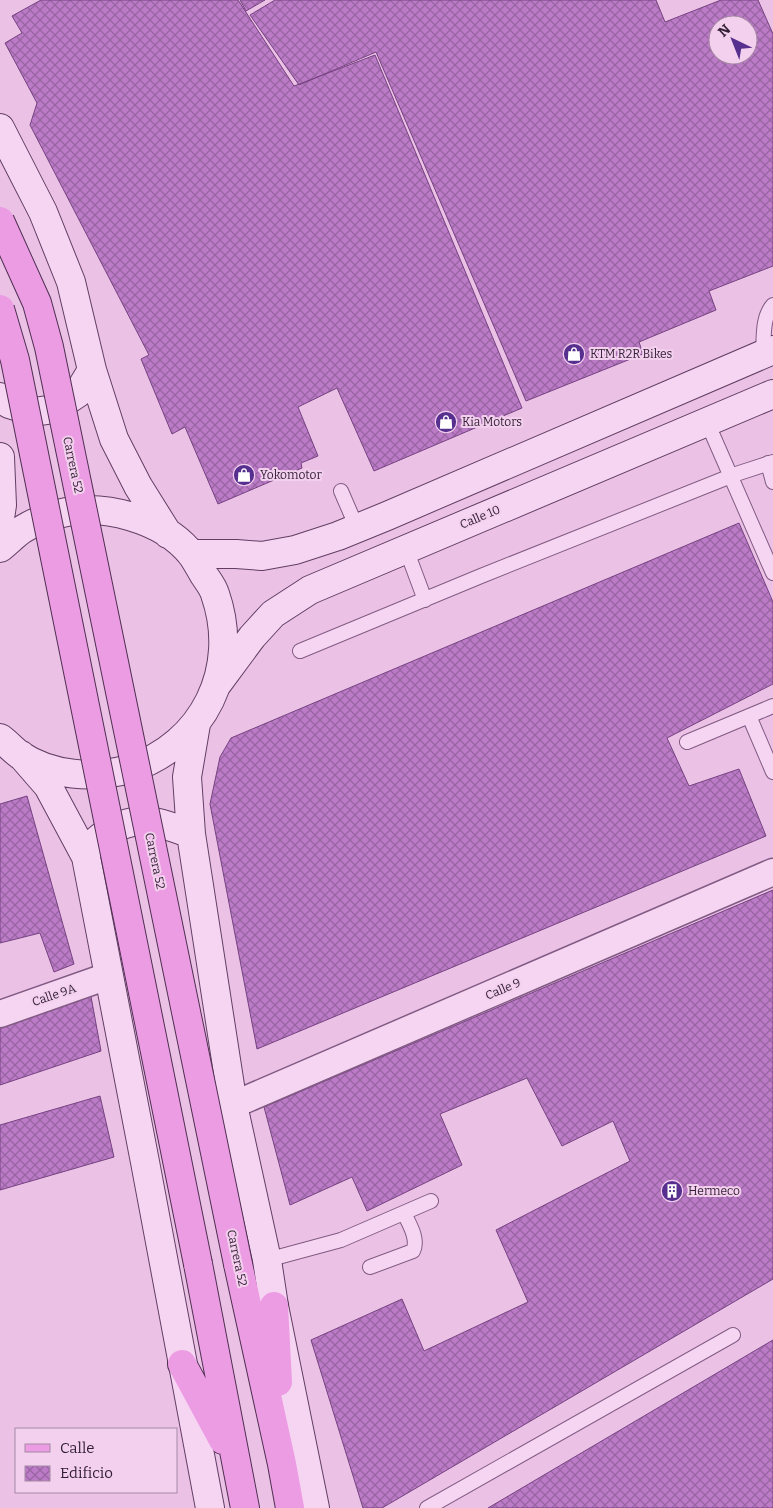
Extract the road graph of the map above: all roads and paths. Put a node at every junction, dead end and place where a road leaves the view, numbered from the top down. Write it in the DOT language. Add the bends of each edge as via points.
graph roads {
  1 [pos="0,128"];
  2 [pos="0,221"];
  3 [pos="773,305"];
  4 [pos="0,310"];
  5 [pos="768,352"];
  6 [pos="92,370"];
  7 [pos="773,394"];
  8 [pos="0,397"];
  9 [pos="706,422"];
  10 [pos="0,457"];
  11 [pos="770,462"];
  12 [pos="730,477"];
  13 [pos="773,482"];
  14 [pos="341,491"];
  15 [pos="0,518"];
  16 [pos="357,528"];
  17 [pos="168,534"];
  18 [pos="0,548"];
  19 [pos="406,549"];
  20 [pos="191,554"];
  21 [pos="773,573"];
  22 [pos="424,600"];
  23 [pos="300,652"];
  24 [pos="218,683"];
  25 [pos="773,706"];
  26 [pos="749,716"];
  27 [pos="196,724"];
  28 [pos="0,738"];
  29 [pos="687,742"];
  30 [pos="21,755"];
  31 [pos="773,772"];
  32 [pos="191,834"];
  33 [pos="86,857"];
  34 [pos="773,872"];
  35 [pos="108,976"];
  36 [pos="0,1014"];
  37 [pos="233,1105"];
  38 [pos="431,1201"];
  39 [pos="404,1213"];
  40 [pos="267,1260"];
  41 [pos="370,1267"];
  42 [pos="274,1306"];
  43 [pos="733,1335"];
  44 [pos="182,1364"];
  45 [pos="236,1464"];
  46 [pos="282,1464"];
  47 [pos="210,1508"];
  48 [pos="245,1508"];
  49 [pos="290,1508"];
  50 [pos="315,1508"];
  51 [pos="427,1508"];
  1 -- 6 [label="street" via="43,212 71,282"];
  2 -- 46 [label="main road, Carrera 52, bridge" via="37,303 49,347"];
  3 -- 5 [label="lane" via="766,319"];
  4 -- 45 [label="main road, bridge" via="15,360"];
  5 -- 16 [label="street"];
  6 -- 8 [label="street" via="78,393 54,408 34,412 9,404"];
  6 -- 17 [label="street" via="114,439"];
  7 -- 9 [label="street, Calle 10"];
  9 -- 12 [label="lane"];
  9 -- 19 [label="street, Calle 10"];
  10 -- 15 [label="street"];
  11 -- 12 [label="lane"];
  11 -- 13 [label="lane"];
  12 -- 21 [label="lane"];
  12 -- 22 [label="lane"];
  14 -- 16 [label="lane"];
  16 -- 20 [label="street" via="295,550 262,556"];
  17 -- 18 [label="street" via="134,517 97,510 59,514 23,529"];
  17 -- 20 [label="street"];
  19 -- 22 [label="lane"];
  19 -- 24 [label="street, Calle 10" via="310,590 274,614 252,637"];
  20 -- 24 [label="street" via="215,593 224,638"];
  22 -- 23 [label="lane"];
  24 -- 27 [label="street"];
  25 -- 26 [label="lane"];
  26 -- 29 [label="lane"];
  26 -- 31 [label="lane"];
  27 -- 30 [label="street" via="173,747 145,764 114,773 82,775 50,769"];
  27 -- 32 [label="street" via="187,777"];
  28 -- 30 [label="street"];
  30 -- 33 [label="street" via="48,786"];
  32 -- 33 [label="street" via="145,820 121,824 96,840"];
  32 -- 37 [label="street"];
  33 -- 35 [label="street"];
  34 -- 37 [label="street, Calle 9"];
  35 -- 36 [label="street, Calle 9A"];
  35 -- 44 [label="street"];
  37 -- 40 [label="street"];
  38 -- 39 [label="lane"];
  39 -- 40 [label="lane" via="341,1240"];
  39 -- 41 [label="lane" via="414,1236 413,1251"];
  40 -- 42 [label="street"];
  42 -- 46 [label="main road"];
  42 -- 50 [label="street"];
  43 -- 51 [label="lane"];
  44 -- 45 [label="main road"];
  44 -- 47 [label="street"];
  45 -- 48 [label="main road"];
  46 -- 49 [label="main road, Carrera 52"];
}
